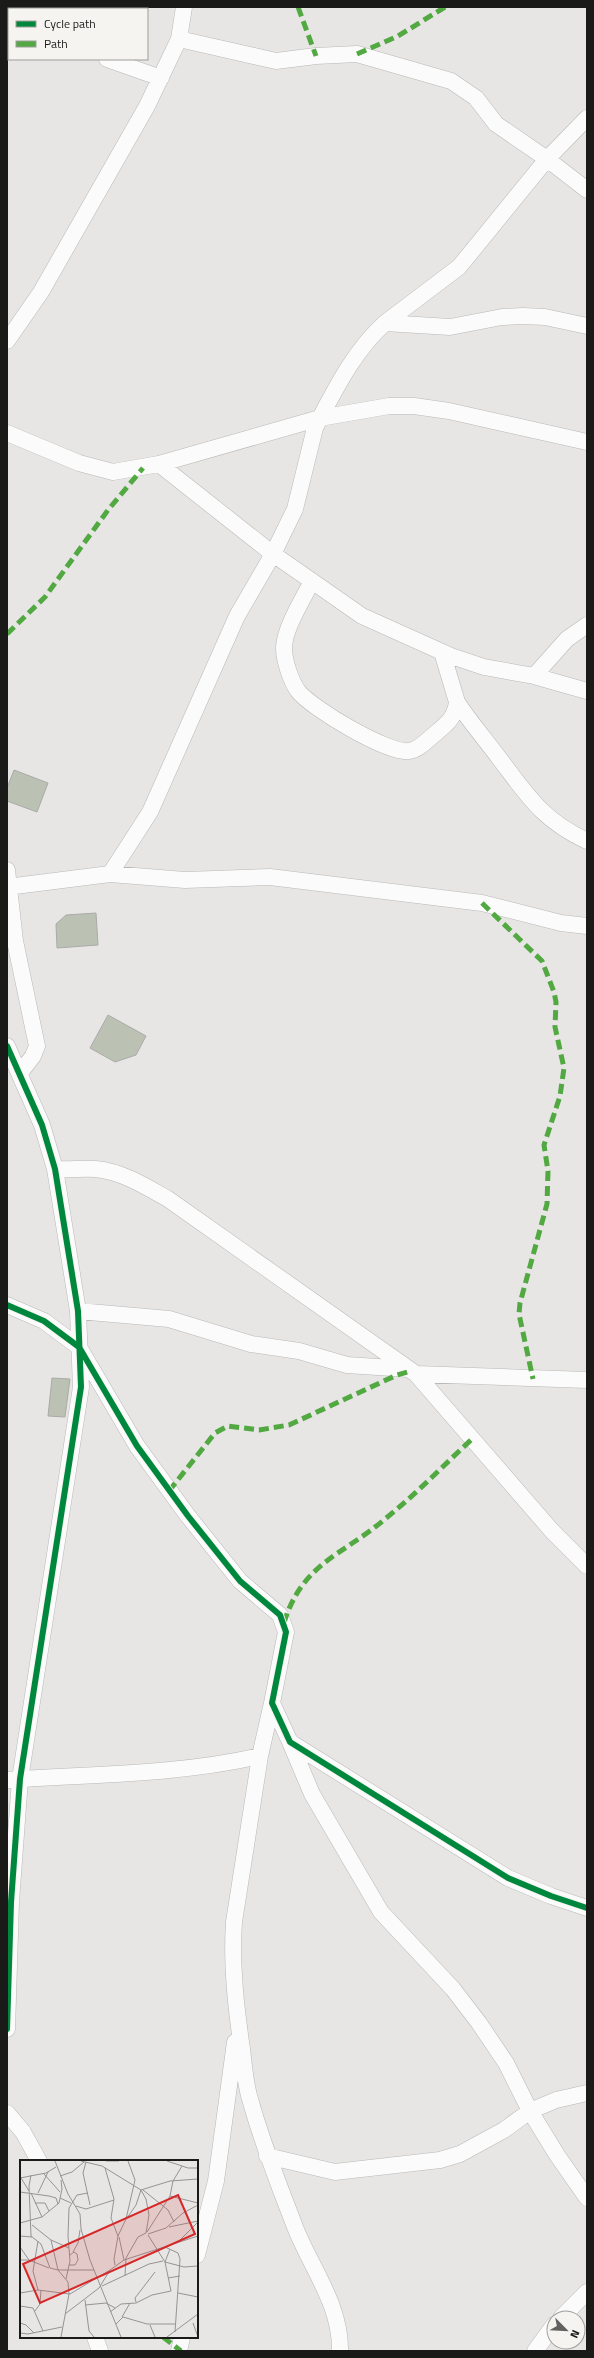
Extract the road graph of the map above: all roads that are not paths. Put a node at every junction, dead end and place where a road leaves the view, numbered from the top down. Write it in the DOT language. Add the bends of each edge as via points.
graph roads {
  1 [pos="184,7"];
  2 [pos="179,39"];
  3 [pos="110,60"];
  4 [pos="161,78"];
  5 [pos="587,118"];
  6 [pos="547,159"];
  7 [pos="587,190"];
  8 [pos="385,323"];
  9 [pos="587,326"];
  10 [pos="7,341"];
  11 [pos="320,418"];
  12 [pos="7,433"];
  13 [pos="587,442"];
  14 [pos="159,464"];
  15 [pos="273,554"];
  16 [pos="312,581"];
  17 [pos="587,625"];
  18 [pos="442,652"];
  19 [pos="534,676"];
  20 [pos="587,691"];
  21 [pos="457,702"];
  22 [pos="587,841"];
  23 [pos="7,870"];
  24 [pos="110,874"];
  25 [pos="8,887"];
  26 [pos="587,926"];
  27 [pos="7,1046"];
  28 [pos="20,1073"];
  29 [pos="55,1169"];
  30 [pos="7,1306"];
  31 [pos="78,1311"];
  32 [pos="79,1347"];
  33 [pos="412,1371"];
  34 [pos="587,1380"];
  35 [pos="586,1567"];
  36 [pos="272,1703"];
  37 [pos="290,1742"];
  38 [pos="260,1756"];
  39 [pos="14,1779"];
  40 [pos="9,1904"];
  41 [pos="587,1908"];
  42 [pos="238,2023"];
  43 [pos="7,2030"];
  44 [pos="587,2093"];
  45 [pos="530,2111"];
  46 [pos="7,2113"];
  47 [pos="268,2156"];
  48 [pos="38,2160"];
  49 [pos="587,2198"];
  50 [pos="198,2252"];
  51 [pos="587,2292"];
  52 [pos="569,2310"];
  53 [pos="546,2336"];
  54 [pos="95,2338"];
  55 [pos="182,2338"];
  56 [pos="100,2351"];
  57 [pos="179,2351"];
  58 [pos="340,2351"];
  59 [pos="535,2351"];
  1 -- 2 [label="street"];
  2 -- 4 [label="street"];
  2 -- 6 [label="street" via="276,61 357,54 430,73 452,81 469,93 496,124"];
  3 -- 4 [label="street"];
  4 -- 10 [label="street" via="41,292"];
  5 -- 6 [label="street"];
  6 -- 7 [label="street"];
  6 -- 8 [label="street" via="458,267"];
  8 -- 9 [label="street" via="450,327 502,317 523,316 545,317"];
  8 -- 11 [label="street" via="372,335 344,372"];
  11 -- 13 [label="street" via="389,406 414,406 449,411"];
  11 -- 14 [label="street"];
  11 -- 15 [label="street" via="312,437 295,509"];
  12 -- 14 [label="street" via="79,463 113,472"];
  14 -- 15 [label="street"];
  15 -- 16 [label="street"];
  15 -- 24 [label="street" via="236,616 150,812"];
  16 -- 18 [label="street" via="362,616"];
  16 -- 21 [label="street" via="286,635 285,656 299,692 326,715 394,748 409,751 449,722 456,710"];
  17 -- 19 [label="street" via="567,638"];
  18 -- 19 [label="street" via="484,667"];
  18 -- 21 [label="street"];
  19 -- 20 [label="street"];
  21 -- 22 [label="street" via="475,730 531,800 552,822"];
  23 -- 25 [label="street"];
  24 -- 25 [label="street"];
  24 -- 26 [label="street" via="185,880 270,877 482,903 560,923"];
  25 -- 28 [label="street" via="15,940 37,1046"];
  27 -- 28 [label="street"];
  28 -- 29 [label="street" via="47,1138"];
  29 -- 31 [label="street"];
  29 -- 33 [label="street" via="96,1169 137,1181 168,1199"];
  30 -- 32 [label="street" via="44,1321"];
  31 -- 32 [label="street"];
  31 -- 33 [label="street" via="170,1319 251,1344 309,1353 347,1365"];
  32 -- 36 [label="street" via="103,1391 159,1477 232,1572 284,1622 285,1642"];
  32 -- 39 [label="street" via="81,1387"];
  33 -- 34 [label="street"];
  33 -- 35 [label="street"];
  36 -- 37 [label="street"];
  36 -- 38 [label="street"];
  37 -- 41 [label="street" via="508,1878"];
  37 -- 45 [label="street" via="312,1794 382,1912 453,1989 479,2023 506,2063"];
  38 -- 39 [label="street" via="228,1763 146,1773"];
  38 -- 42 [label="street" via="232,1944"];
  39 -- 40 [label="street"];
  40 -- 43 [label="street"];
  42 -- 47 [label="street" via="248,2093"];
  42 -- 50 [label="street" via="216,2181"];
  44 -- 45 [label="street" via="556,2100"];
  45 -- 47 [label="street" via="504,2130 460,2154 440,2160 335,2172"];
  45 -- 49 [label="street"];
  46 -- 48 [label="street" via="23,2132"];
  47 -- 58 [label="street" via="298,2234 332,2306 338,2325"];
  51 -- 52 [label="street"];
  53 -- 59 [label="street"];
  54 -- 56 [label="street"];
  55 -- 57 [label="street"];
}
